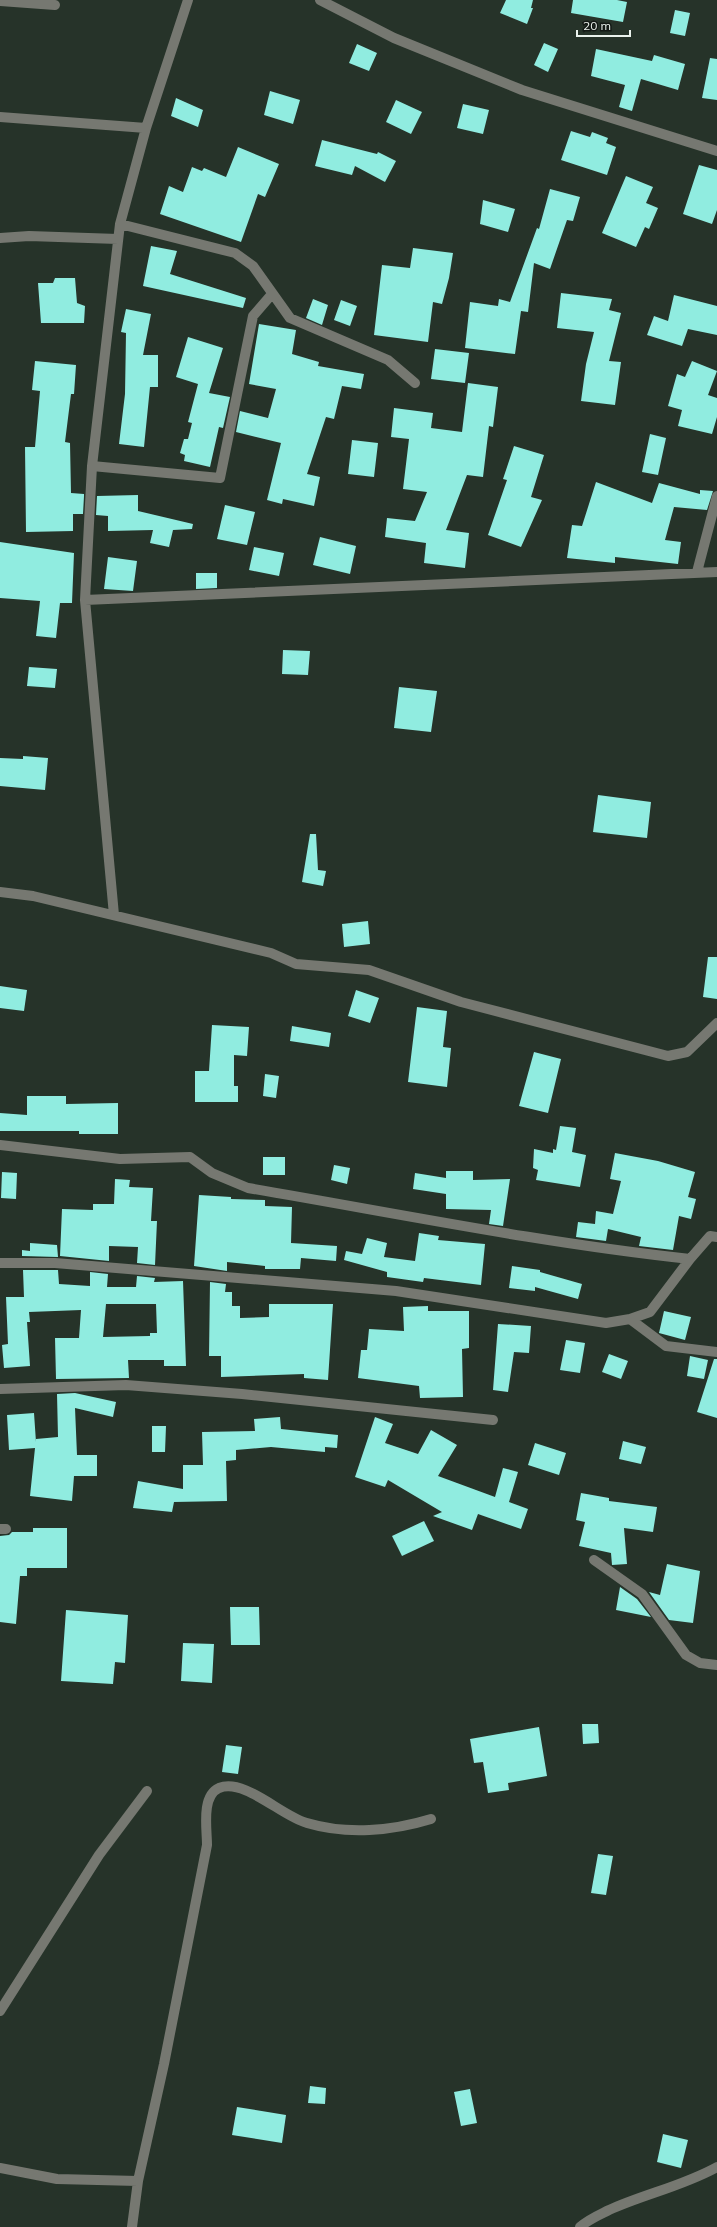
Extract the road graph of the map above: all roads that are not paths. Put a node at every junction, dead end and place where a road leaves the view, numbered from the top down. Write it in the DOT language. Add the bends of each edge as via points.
graph roads {
  1 [pos="188,0"];
  2 [pos="320,0"];
  3 [pos="0,1"];
  4 [pos="55,4"];
  5 [pos="0,117"];
  6 [pos="146,128"];
  7 [pos="717,151"];
  8 [pos="120,224"];
  9 [pos="0,238"];
  10 [pos="118,239"];
  11 [pos="272,294"];
  12 [pos="415,383"];
  13 [pos="92,466"];
  14 [pos="717,496"];
  15 [pos="697,572"];
  16 [pos="717,572"];
  17 [pos="85,600"];
  18 [pos="0,892"];
  19 [pos="114,915"];
  20 [pos="717,1023"];
  21 [pos="0,1145"];
  22 [pos="717,1237"];
  23 [pos="690,1258"];
  24 [pos="0,1263"];
  25 [pos="630,1319"];
  26 [pos="717,1352"];
  27 [pos="0,1389"];
  28 [pos="493,1420"];
  29 [pos="594,1560"];
  30 [pos="717,1665"];
  31 [pos="147,1791"];
  32 [pos="431,1819"];
  33 [pos="0,2011"];
  34 [pos="717,2167"];
  35 [pos="0,2168"];
  36 [pos="138,2181"];
  37 [pos="132,2227"];
  38 [pos="580,2227"];
  1 -- 6 [label="street"];
  2 -- 7 [label="street" via="394,38 522,90"];
  3 -- 4 [label="street"];
  5 -- 6 [label="street"];
  6 -- 8 [label="street"];
  8 -- 10 [label="street"];
  8 -- 11 [label="street" via="235,253 253,266"];
  9 -- 10 [label="street" via="29,236"];
  10 -- 13 [label="street"];
  11 -- 12 [label="street" via="290,318 388,360"];
  11 -- 13 [label="street" via="253,316 220,478"];
  13 -- 17 [label="street"];
  14 -- 15 [label="street"];
  15 -- 16 [label="street"];
  15 -- 17 [label="street"];
  17 -- 19 [label="street"];
  18 -- 19 [label="street" via="33,896"];
  19 -- 20 [label="street" via="271,952 296,964 369,970 461,1002 668,1056 687,1052"];
  21 -- 23 [label="street" via="120,1159 190,1157 212,1173 248,1188 510,1234"];
  22 -- 23 [label="street" via="710,1236"];
  23 -- 25 [label="street" via="650,1312"];
  24 -- 25 [label="street" via="55,1263 320,1284 396,1291 606,1323"];
  25 -- 26 [label="street" via="666,1346"];
  27 -- 28 [label="street" via="126,1385 242,1394"];
  29 -- 30 [label="street" via="642,1594 686,1655 692,1660"];
  31 -- 33 [label="street" via="99,1855"];
  32 -- 36 [label="street" via="404,1827 366,1830 331,1827 307,1823 283,1813 244,1789 230,1786 218,1789 210,1796 207,1808 207,1845"];
  34 -- 38 [label="street" via="701,2176 629,2201 587,2221"];
  35 -- 36 [label="street" via="57,2178"];
  36 -- 37 [label="street"];
}
